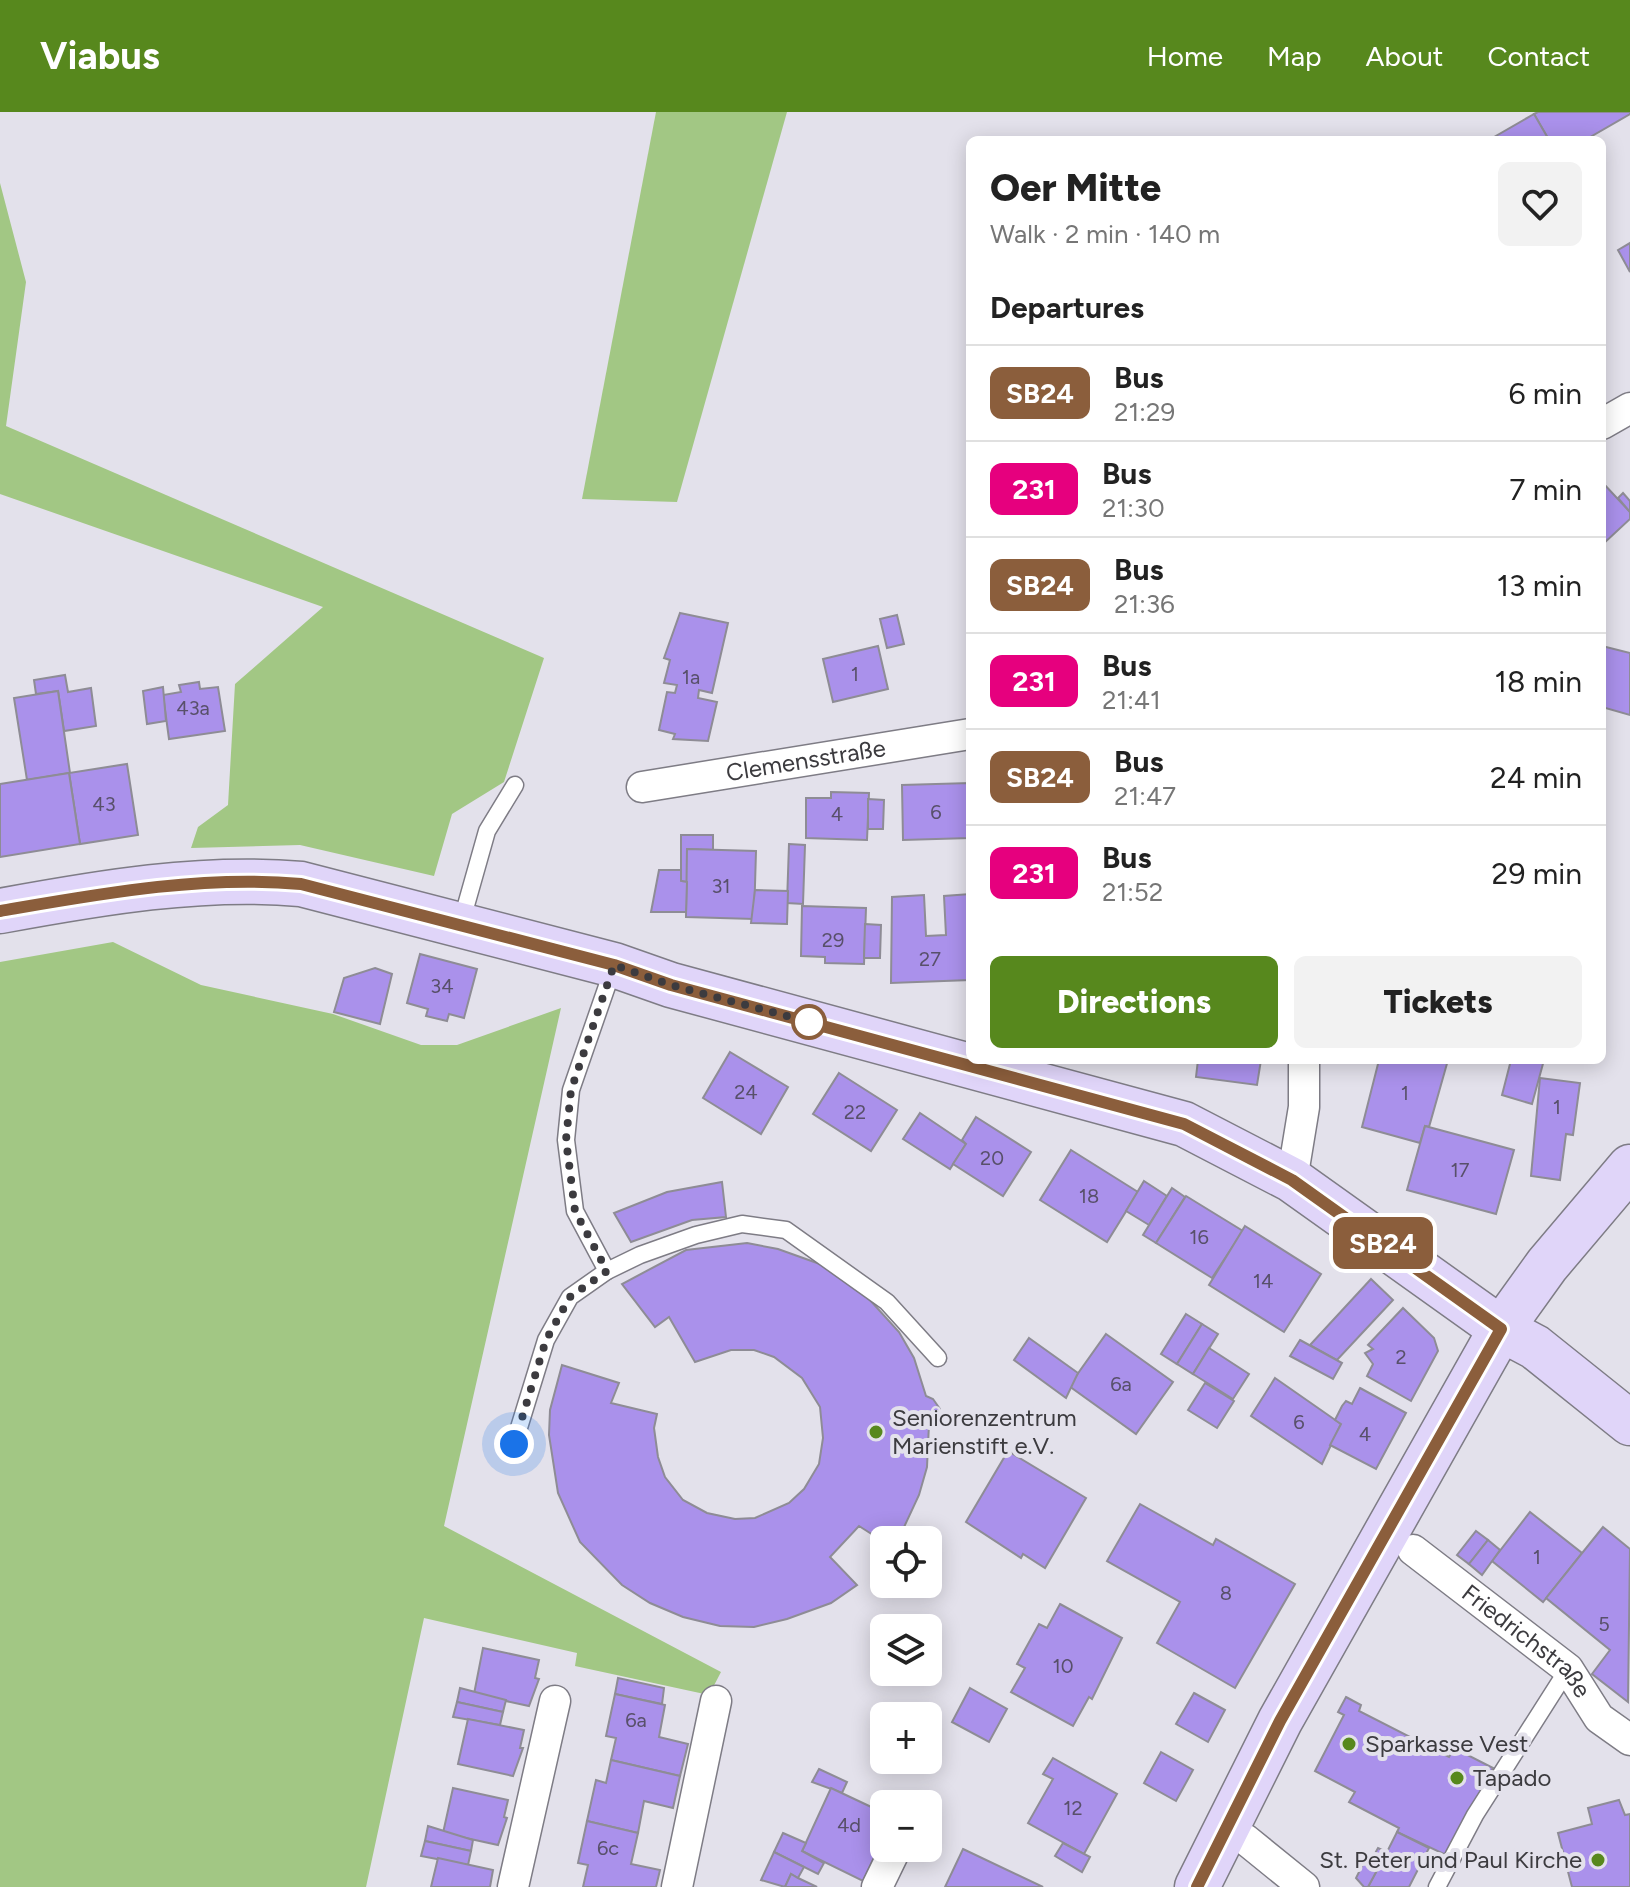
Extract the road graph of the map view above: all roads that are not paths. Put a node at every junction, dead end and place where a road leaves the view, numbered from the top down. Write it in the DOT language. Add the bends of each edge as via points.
graph roads {
  1 [pos="1630,408"];
  2 [pos="1606,422"];
  3 [pos="966,735"];
  4 [pos="515,785"];
  5 [pos="642,787"];
  6 [pos="0,911"];
  7 [pos="460,925"];
  8 [pos="614,965"];
  9 [pos="1304,1064"];
  10 [pos="1630,1167"];
  11 [pos="1292,1180"];
  12 [pos="607,1271"];
  13 [pos="1501,1329"];
  14 [pos="938,1358"];
  15 [pos="1630,1423"];
  16 [pos="514,1444"];
  17 [pos="1413,1550"];
  18 [pos="1568,1669"];
  19 [pos="555,1701"];
  20 [pos="716,1701"];
  21 [pos="1630,1740"];
  22 [pos="1226,1829"];
  23 [pos="889,1862"];
  24 [pos="513,1887"];
  25 [pos="677,1887"];
  26 [pos="877,1887"];
  27 [pos="1197,1887"];
  28 [pos="1304,1887"];
  29 [pos="1437,1887"];
  1 -- 2 [label="street"];
  3 -- 5 [label="street, Clemensstraße"];
  4 -- 7 [label="lane" via="487,831"];
  6 -- 7 [label="street" via="256,880 301,884"];
  7 -- 8 [label="street"];
  8 -- 11 [label="street" via="1184,1124"];
  8 -- 12 [label="lane" via="571,1090 566,1140 575,1211"];
  9 -- 11 [label="street" via="1304,1107"];
  10 -- 13 [label="street"];
  11 -- 13 [label="street"];
  12 -- 14 [label="lane" via="696,1235 742,1224 786,1230 887,1302"];
  12 -- 16 [label="lane" via="570,1297 546,1340"];
  13 -- 15 [label="street" via="1535,1347"];
  13 -- 22 [label="street" via="1280,1721"];
  17 -- 18 [label="street, Friedrichstraße"];
  18 -- 21 [label="street, Friedrichstraße" via="1599,1718"];
  18 -- 29 [label="lane" via="1475,1815"];
  19 -- 24 [label="street"];
  20 -- 25 [label="street"];
  22 -- 27 [label="street"];
  22 -- 28 [label="street"];
  23 -- 26 [label="street"];
}
